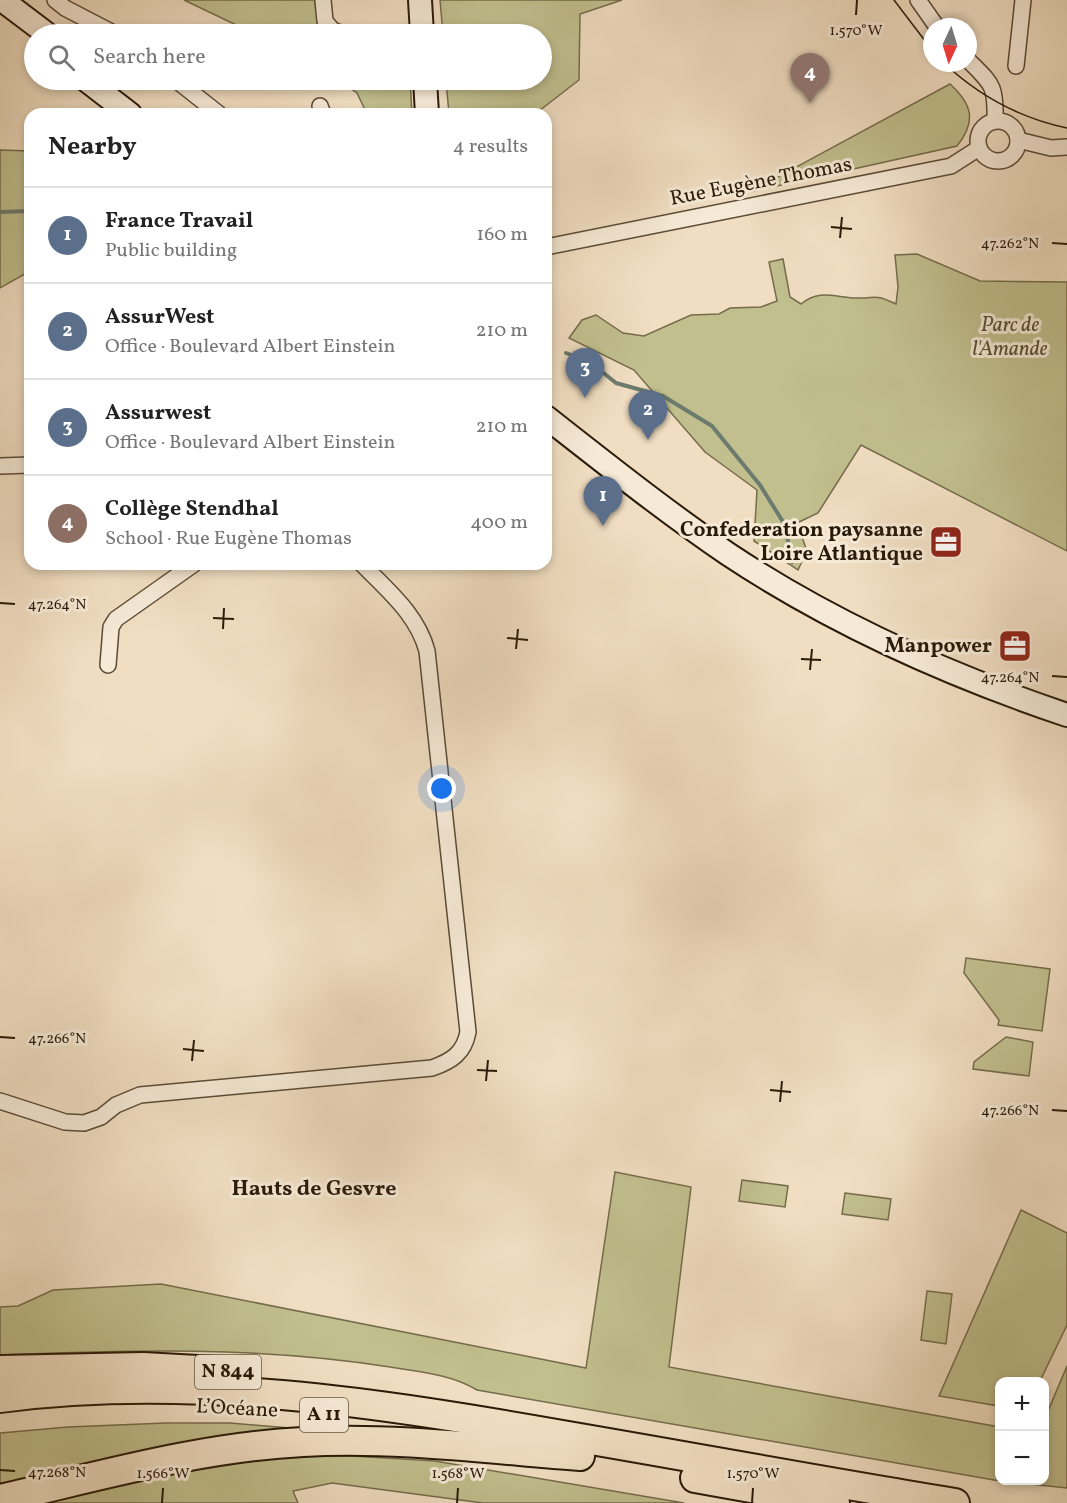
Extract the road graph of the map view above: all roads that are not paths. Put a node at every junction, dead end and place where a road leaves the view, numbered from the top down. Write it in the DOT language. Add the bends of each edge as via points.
graph roads {
  1 [pos="2,0"];
  2 [pos="55,0"];
  3 [pos="323,0"];
  4 [pos="420,0"];
  5 [pos="918,0"];
  6 [pos="1023,0"];
  7 [pos="0,15"];
  8 [pos="931,18"];
  9 [pos="34,24"];
  10 [pos="96,24"];
  11 [pos="328,24"];
  12 [pos="421,24"];
  13 [pos="24,33"];
  14 [pos="1016,66"];
  15 [pos="977,67"];
  16 [pos="99,90"];
  17 [pos="119,90"];
  18 [pos="189,90"];
  19 [pos="426,90"];
  20 [pos="122,108"];
  21 [pos="142,108"];
  22 [pos="211,108"];
  23 [pos="427,108"];
  24 [pos="995,121"];
  25 [pos="1018,140"];
  26 [pos="1067,147"];
  27 [pos="979,148"];
  28 [pos="552,246"];
  29 [pos="552,422"];
  30 [pos="552,437"];
  31 [pos="24,465"];
  32 [pos="0,466"];
  33 [pos="185,570"];
  34 [pos="368,570"];
  35 [pos="108,665"];
  36 [pos="1067,715"];
  37 [pos="1067,726"];
  38 [pos="0,1101"];
  39 [pos="0,1370"];
  40 [pos="0,1398"];
  41 [pos="449,1415"];
  42 [pos="0,1416"];
  43 [pos="580,1456"];
  44 [pos="0,1499"];
  45 [pos="835,1503"];
  46 [pos="955,1503"];
  1 -- 9 [label="main road"];
  2 -- 10 [label="street"];
  3 -- 11 [label="street"];
  4 -- 12 [label="main road"];
  5 -- 8 [label="street"];
  6 -- 14 [label="street"];
  7 -- 13 [label="main road"];
  15 -- 24 [label="street" via="993,87"];
  16 -- 20 [label="main road"];
  17 -- 21 [label="main road"];
  18 -- 22 [label="street"];
  19 -- 23 [label="main road"];
  24 -- 25 [label="street" via="1010,125"];
  24 -- 27 [label="street" via="980,131"];
  25 -- 26 [label="street" via="1051,148"];
  25 -- 27 [label="street" via="1014,152 1004,159 989,158"];
  27 -- 28 [label="street, Rue Eugène Thomas" via="951,166"];
  29 -- 36 [label="main road" via="728,554 786,590 946,670"];
  30 -- 37 [label="main road" via="721,562 787,602 944,681"];
  31 -- 32 [label="street"];
  33 -- 35 [label="street" via="116,619 111,627"];
  34 -- 38 [label="street" via="409,613 427,651 468,1032 466,1044 458,1055 432,1068 140,1095 84,1123 65,1122"];
  39 -- 41 [label="highway, N 844" via="143,1367 293,1377 401,1393"];
  40 -- 41 [label="highway, L’Océane / A 11" via="98,1389 243,1391"];
  41 -- 46 [label="highway, A 11"];
  42 -- 43 [label="highway, L’Océane / A 11" via="152,1405 262,1409 412,1426"];
  43 -- 44 [label="highway" via="377,1442 303,1442 223,1450"];
  43 -- 45 [label="highway, A 11"];
}
